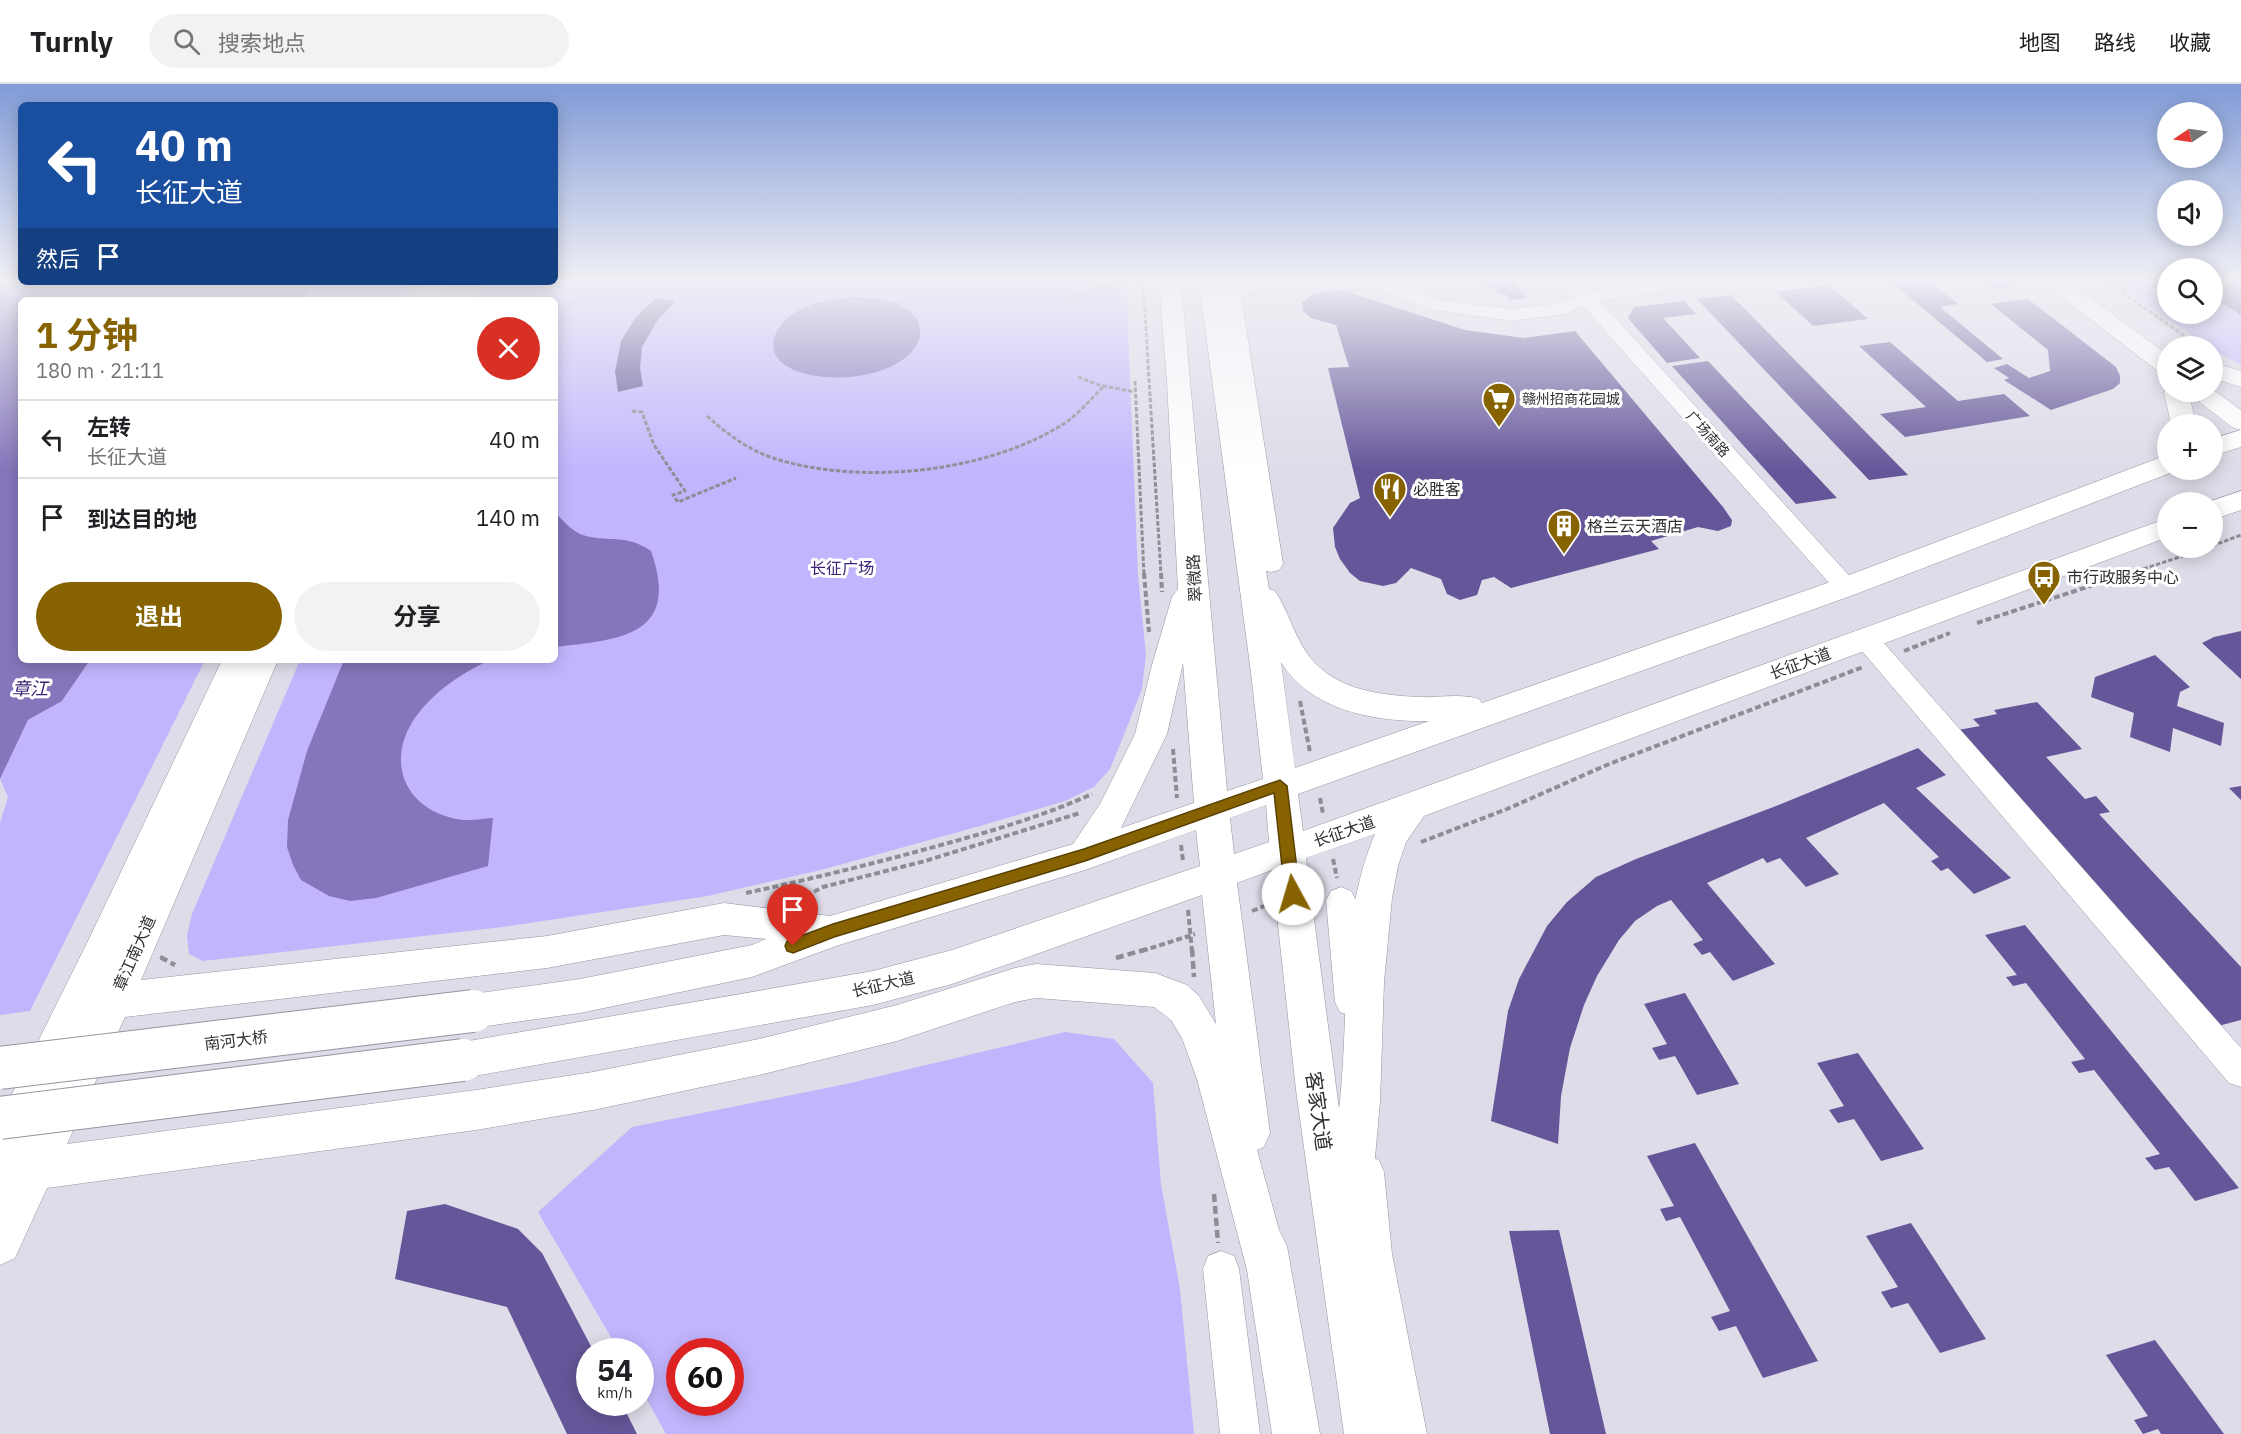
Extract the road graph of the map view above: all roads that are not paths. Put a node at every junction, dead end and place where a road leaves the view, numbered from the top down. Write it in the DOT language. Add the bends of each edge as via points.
graph roads {
  1 [pos="1177,344"];
  2 [pos="1229,344"];
  3 [pos="1627,344"];
  4 [pos="2137,345"];
  5 [pos="2157,360"];
  6 [pos="2157,368"];
  7 [pos="2223,373"];
  8 [pos="2241,380"];
  9 [pos="2223,385"];
  10 [pos="2241,398"];
  11 [pos="2214,402"];
  12 [pos="2241,422"];
  13 [pos="2241,438"];
  14 [pos="2223,444"];
  15 [pos="2157,464"];
  16 [pos="2241,500"];
  17 [pos="2223,507"];
  18 [pos="2241,513"];
  19 [pos="2223,515"];
  20 [pos="2157,532"];
  21 [pos="1260,566"];
  22 [pos="1194,575"];
  23 [pos="1846,587"];
  24 [pos="1875,649"];
  25 [pos="236,663"];
  26 [pos="262,663"];
  27 [pos="1518,702"];
  28 [pos="1280,786"];
  29 [pos="1213,810"];
  30 [pos="1419,823"];
  31 [pos="1288,850"];
  32 [pos="1085,855"];
  33 [pos="1219,874"];
  34 [pos="1341,900"];
  35 [pos="833,931"];
  36 [pos="1001,950"];
  37 [pos="76,1005"];
  38 [pos="936,1010"];
  39 [pos="719,1015"];
  40 [pos="835,1037"];
  41 [pos="0,1068"];
  42 [pos="2241,1072"];
  43 [pos="1360,1102"];
  44 [pos="0,1118"];
  45 [pos="12,1168"];
  46 [pos="0,1243"];
  47 [pos="1268,1268"];
  48 [pos="1221,1269"];
  49 [pos="1342,1274"];
  50 [pos="1240,1434"];
  51 [pos="1296,1434"];
  52 [pos="1368,1434"];
  53 [pos="1407,1434"];
  1 -- 22 [label="main road, 翠微路"];
  2 -- 21 [label="main road"];
  3 -- 23 [label="street, 广场南路"];
  4 -- 5 [label="main road"];
  4 -- 6 [label="main road"];
  7 -- 8 [label="main road"];
  9 -- 10 [label="main road"];
  11 -- 12 [label="main road"];
  13 -- 14 [label="main road"];
  15 -- 23 [label="main road"];
  16 -- 17 [label="main road"];
  18 -- 19 [label="main road"];
  20 -- 24 [label="main road, 长征大道"];
  21 -- 27 [label="main road" via="1298,664 1330,691 1409,710"];
  21 -- 28 [label="main road"];
  22 -- 29 [label="main road, 翠微路" via="1199,681"];
  22 -- 32 [label="main road" via="1151,734 1112,813"];
  23 -- 27 [label="main road"];
  24 -- 30 [label="main road, 长征大道"];
  24 -- 42 [label="street"];
  25 -- 37 [label="main road, 章江南大道"];
  26 -- 45 [label="main road, 章江南大道" via="137,949"];
  27 -- 28 [label="main road"];
  28 -- 29 [label="main road"];
  28 -- 31 [label="main road, 客家大道"];
  29 -- 32 [label="main road"];
  29 -- 33 [label="main road, 翠微路"];
  30 -- 31 [label="main road, 长征大道" via="1328,836"];
  30 -- 43 [label="main road" via="1391,836 1380,866 1365,981"];
  31 -- 33 [label="main road, 长征大道"];
  31 -- 49 [label="main road, 客家大道"];
  32 -- 35 [label="main road"];
  33 -- 36 [label="main road, 长征大道"];
  33 -- 47 [label="main road" via="1236,1037"];
  34 -- 43 [label="street"];
  35 -- 37 [label="main road" via="724,919 505,957"];
  35 -- 41 [label="main road, 南河大桥, bridge" via="752,961 580,996"];
  36 -- 38 [label="main road"];
  36 -- 39 [label="main road, 长征大道" via="873,988"];
  37 -- 45 [label="main road, 章江南大道"];
  38 -- 40 [label="main road"];
  38 -- 47 [label="main road" via="1036,981 1155,990 1173,997 1193,1018 1206,1046"];
  39 -- 40 [label="main road"];
  39 -- 44 [label="main road, 长征大道, bridge" via="463,1060"];
  40 -- 45 [label="main road" via="685,1073 536,1101"];
  43 -- 49 [label="main road"];
  43 -- 53 [label="street" via="1374,1254"];
  45 -- 46 [label="main road, 章江南大道"];
  47 -- 51 [label="main road"];
  48 -- 50 [label="street"];
  49 -- 52 [label="main road, 客家大道"];
}
